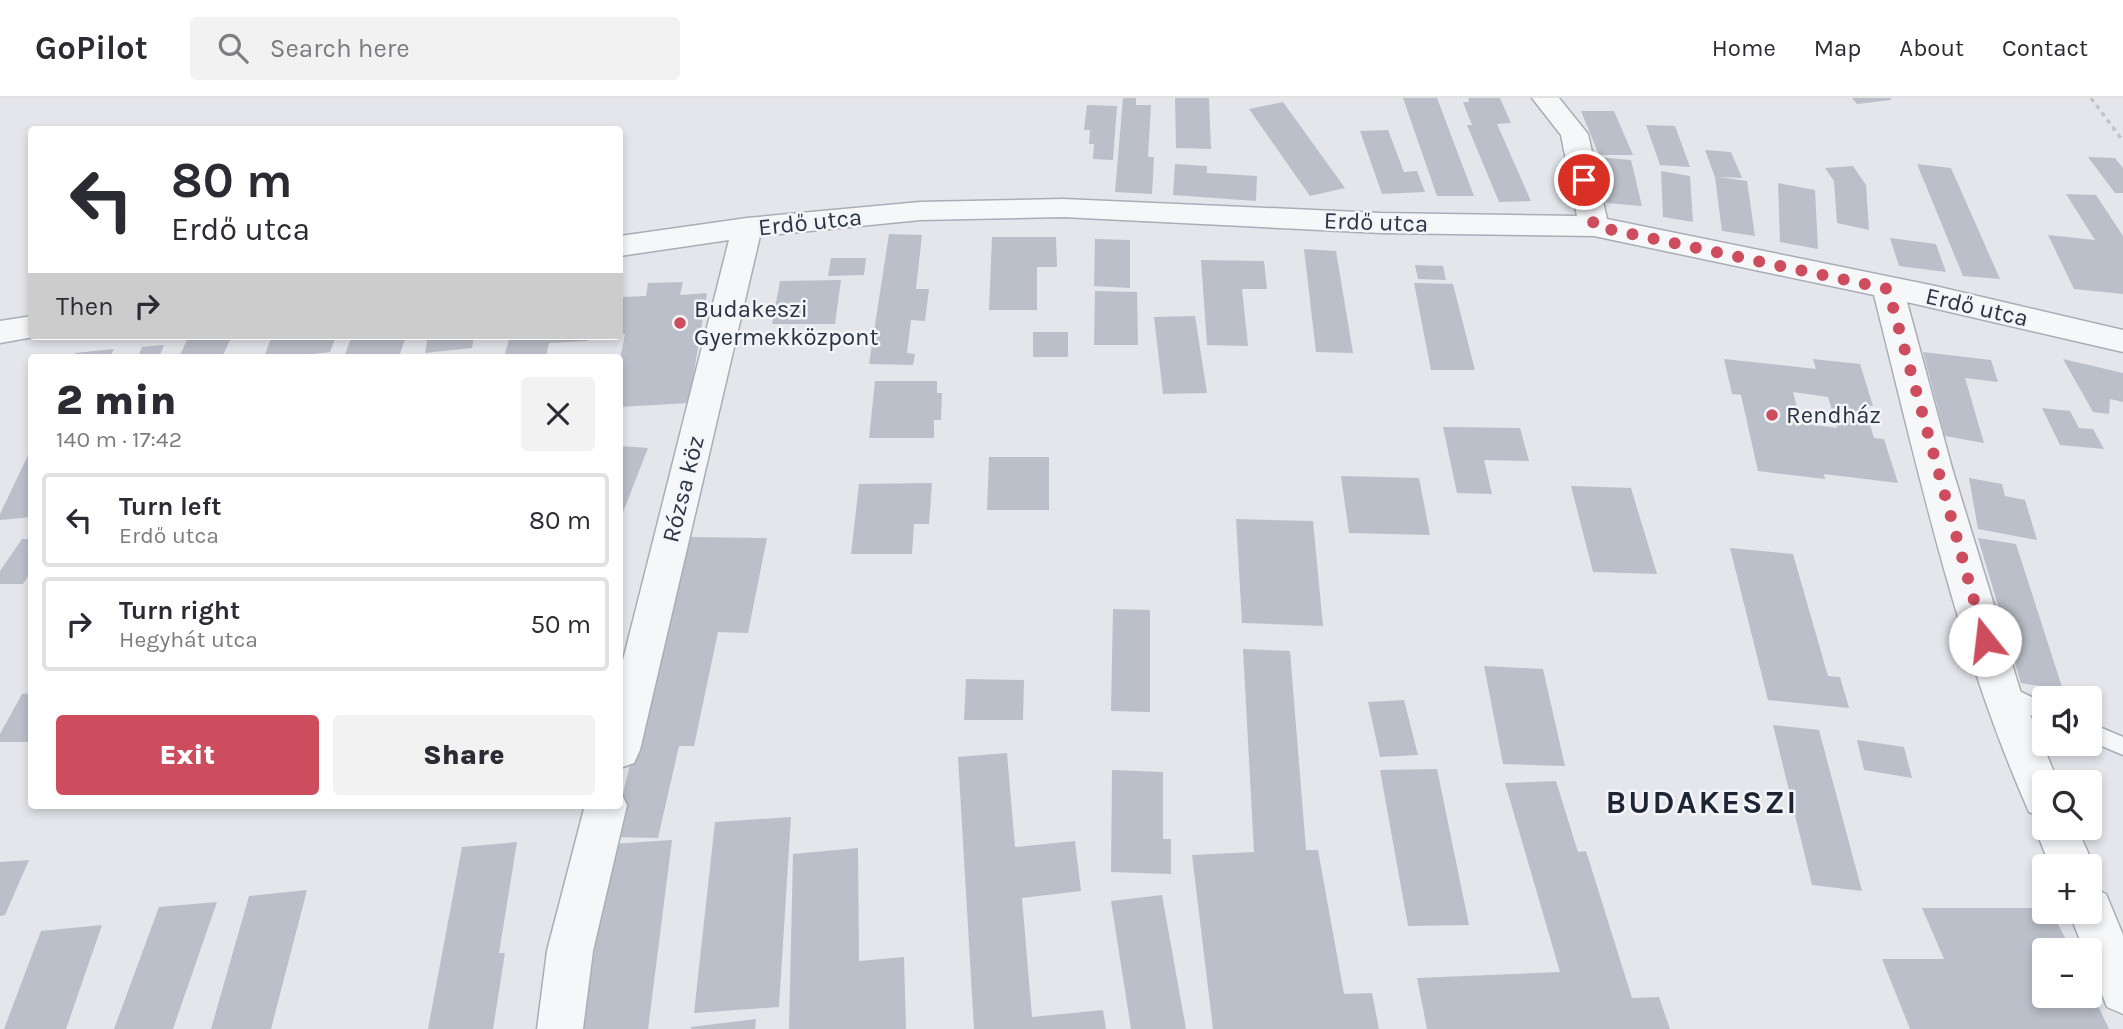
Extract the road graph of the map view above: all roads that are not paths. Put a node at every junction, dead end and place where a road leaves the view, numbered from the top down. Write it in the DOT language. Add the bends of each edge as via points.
graph roads {
  1 [pos="1545,98"];
  2 [pos="1594,226"];
  3 [pos="747,228"];
  4 [pos="623,246"];
  5 [pos="1888,289"];
  6 [pos="28,328"];
  7 [pos="0,332"];
  8 [pos="2123,341"];
  9 [pos="2000,690"];
  10 [pos="2032,707"];
  11 [pos="2102,737"];
  12 [pos="623,738"];
  13 [pos="2123,746"];
  14 [pos="2033,770"];
  15 [pos="605,809"];
  16 [pos="2096,924"];
  17 [pos="2123,991"];
  18 [pos="559,1029"];
  1 -- 2 [label="street" via="1574,134"];
  2 -- 3 [label="street, Erdő utca" via="1381,223 1063,208 920,211"];
  2 -- 5 [label="street, Erdő utca"];
  3 -- 4 [label="street, Erdő utca"];
  3 -- 12 [label="street, Rózsa köz"];
  5 -- 8 [label="street, Erdő utca"];
  5 -- 9 [label="street"];
  6 -- 7 [label="street"];
  9 -- 10 [label="lane"];
  9 -- 14 [label="street"];
  11 -- 13 [label="lane"];
  15 -- 18 [label="street" via="570,951"];
  16 -- 17 [label="street"];
}
